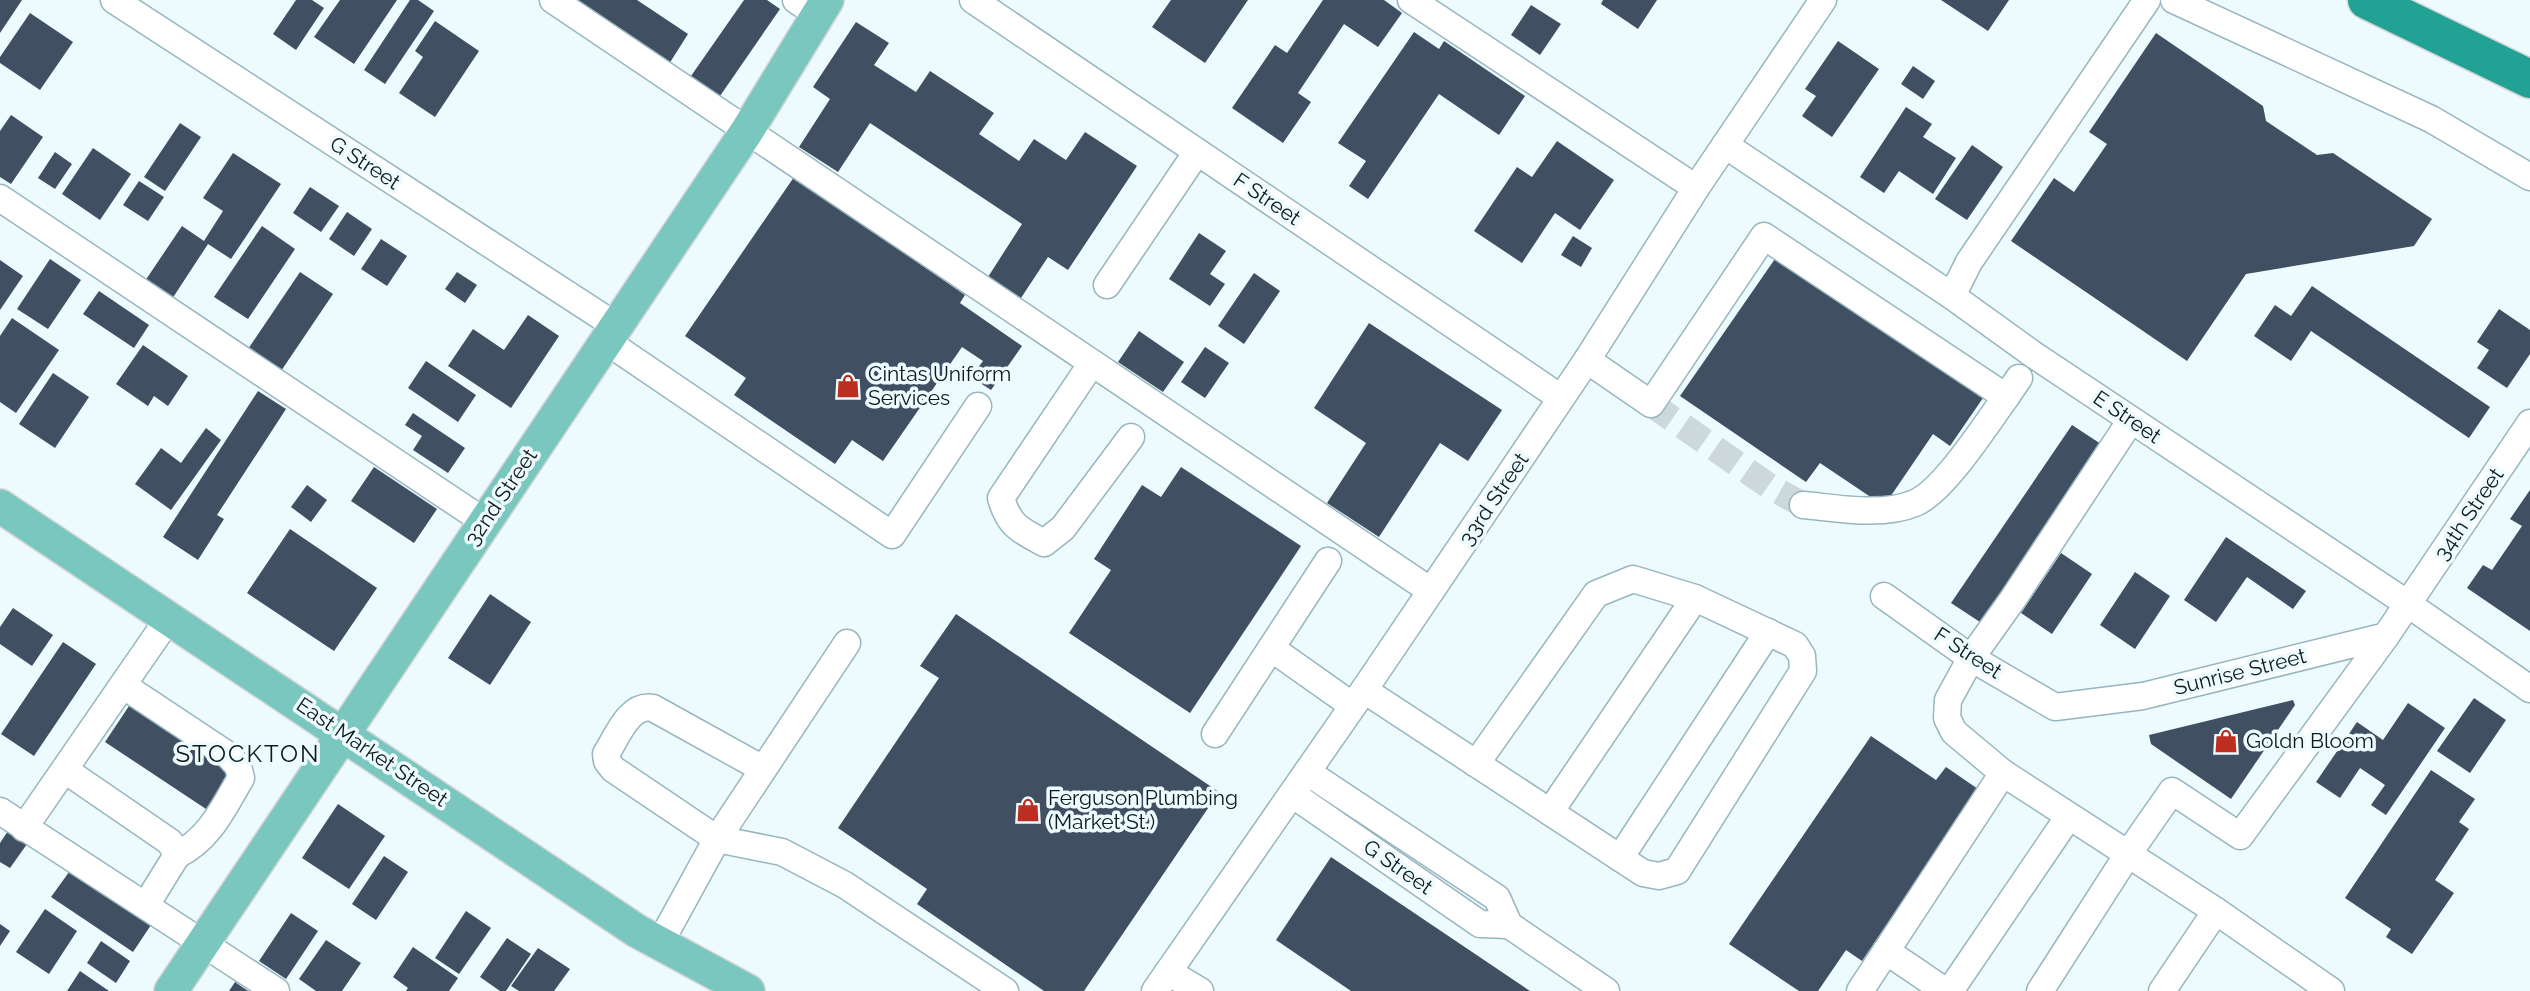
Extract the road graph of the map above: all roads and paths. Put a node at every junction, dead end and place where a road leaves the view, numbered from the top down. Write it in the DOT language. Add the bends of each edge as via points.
graph roads {
  1 [pos="114,0"];
  2 [pos="553,0"];
  3 [pos="973,0"];
  4 [pos="1411,0"];
  5 [pos="1822,0"];
  6 [pos="2147,0"];
  7 [pos="2174,0"];
  8 [pos="2367,0"];
  9 [pos="814,5"];
  10 [pos="2530,79"];
  11 [pos="747,131"];
  12 [pos="1725,145"];
  13 [pos="1197,152"];
  14 [pos="2530,177"];
  15 [pos="1696,188"];
  16 [pos="0,198"];
  17 [pos="1107,285"];
  18 [pos="1952,296"];
  19 [pos="611,333"];
  20 [pos="1587,360"];
  21 [pos="1092,363"];
  22 [pos="1561,398"];
  23 [pos="978,406"];
  24 [pos="2131,420"];
  25 [pos="2530,424"];
  26 [pos="1131,437"];
  27 [pos="1802,505"];
  28 [pos="0,506"];
  29 [pos="485,522"];
  30 [pos="1328,561"];
  31 [pos="1431,592"];
  32 [pos="1884,596"];
  33 [pos="1695,598"];
  34 [pos="2408,604"];
  35 [pos="169,618"];
  36 [pos="1768,632"];
  37 [pos="2386,636"];
  38 [pos="846,643"];
  39 [pos="1270,648"];
  40 [pos="1971,658"];
  41 [pos="124,686"];
  42 [pos="2530,689"];
  43 [pos="1359,698"];
  44 [pos="2055,707"];
  45 [pos="343,733"];
  46 [pos="1215,734"];
  47 [pos="1476,764"];
  48 [pos="763,769"];
  49 [pos="65,770"];
  50 [pos="2003,773"];
  51 [pos="1300,783"];
  52 [pos="0,811"];
  53 [pos="1550,813"];
  54 [pos="2069,816"];
  55 [pos="24,828"];
  56 [pos="717,839"];
  57 [pos="2128,854"];
  58 [pos="177,855"];
  59 [pos="1620,858"];
  60 [pos="146,905"];
  61 [pos="2216,911"];
  62 [pos="203,942"];
  63 [pos="660,943"];
  64 [pos="1886,951"];
  65 [pos="1162,981"];
  66 [pos="171,991"];
  67 [pos="276,991"];
  68 [pos="748,991"];
  69 [pos="1005,991"];
  70 [pos="1200,991"];
  71 [pos="1606,991"];
  72 [pos="1860,991"];
  73 [pos="1948,991"];
  74 [pos="2040,991"];
  75 [pos="2162,991"];
  76 [pos="2331,991"];
  1 -- 19 [label="street, G Street"];
  2 -- 11 [label="street"];
  3 -- 13 [label="street, F Street"];
  4 -- 15 [label="street"];
  5 -- 12 [label="street, 33rd Street"];
  6 -- 18 [label="street" via="1969,262"];
  7 -- 14 [label="street" via="2431,119"];
  8 -- 10 [label="highway"];
  9 -- 11 [label="main road, 32nd Street"];
  11 -- 19 [label="main road, 32nd Street"];
  11 -- 21 [label="street"];
  12 -- 15 [label="street, 33rd Street"];
  12 -- 18 [label="street, E Street"];
  13 -- 17 [label="street"];
  13 -- 22 [label="street, F Street"];
  15 -- 20 [label="street, 33rd Street"];
  16 -- 29 [label="street"];
  18 -- 24 [label="street, E Street"];
  19 -- 23 [label="street, G Street" via="892,535"];
  19 -- 29 [label="main road, 32nd Street"];
  20 -- 22 [label="street, 33rd Street"];
  20 -- 27 [label="street" via="1651,404 1763,236 2012,387 1957,464 1918,502 1876,509"];
  21 -- 26 [label="street" via="1001,498 1006,517 1044,543 1063,528"];
  21 -- 31 [label="street"];
  22 -- 31 [label="street, 33rd Street"];
  24 -- 34 [label="street, E Street"];
  24 -- 40 [label="street"];
  25 -- 34 [label="street, 34th Street"];
  28 -- 35 [label="main road, East Market Street"];
  29 -- 45 [label="main road, 32nd Street"];
  30 -- 39 [label="street"];
  31 -- 43 [label="street, 33rd Street"];
  32 -- 40 [label="street, F Street"];
  33 -- 36 [label="street"];
  33 -- 47 [label="street" via="1633,579 1595,594"];
  33 -- 53 [label="street"];
  34 -- 37 [label="street"];
  34 -- 42 [label="street, E Street"];
  35 -- 41 [label="street"];
  35 -- 45 [label="main road, East Market Street"];
  36 -- 59 [label="street"];
  36 -- 59 [label="street" via="1795,645 1803,671 1677,871 1660,876 1643,873"];
  37 -- 44 [label="street, Sunrise Street" via="2143,696"];
  37 -- 57 [label="street" via="2240,836 2172,791"];
  38 -- 48 [label="street"];
  39 -- 43 [label="street"];
  39 -- 46 [label="street"];
  40 -- 44 [label="street, F Street"];
  40 -- 50 [label="street" via="1948,700 1947,718 1959,737"];
  41 -- 49 [label="street"];
  41 -- 58 [label="street" via="238,766 241,778 208,833"];
  43 -- 47 [label="street"];
  43 -- 51 [label="street, 33rd Street"];
  45 -- 62 [label="main road, 32nd Street"];
  45 -- 63 [label="main road, East Market Street"];
  47 -- 53 [label="street"];
  48 -- 56 [label="street"];
  48 -- 56 [label="street" via="653,708 633,711 606,754 607,761"];
  49 -- 55 [label="street"];
  49 -- 58 [label="street" via="170,842"];
  50 -- 54 [label="street"];
  50 -- 64 [label="street"];
  51 -- 65 [label="street, 33rd Street"];
  51 -- 71 [label="street, G Street" via="1480,924 1509,925"];
  52 -- 55 [label="street"];
  53 -- 59 [label="street"];
  54 -- 57 [label="street"];
  54 -- 73 [label="street"];
  55 -- 60 [label="street"];
  56 -- 63 [label="street"];
  56 -- 69 [label="street" via="782,852 845,885"];
  57 -- 61 [label="street"];
  57 -- 74 [label="street"];
  58 -- 60 [label="street"];
  60 -- 62 [label="street"];
  61 -- 75 [label="street"];
  61 -- 76 [label="street"];
  62 -- 66 [label="main road, 32nd Street"];
  62 -- 67 [label="street"];
  63 -- 68 [label="main road, East Market Street"];
  64 -- 72 [label="street"];
  64 -- 73 [label="street"];
  65 -- 70 [label="street"];
}
